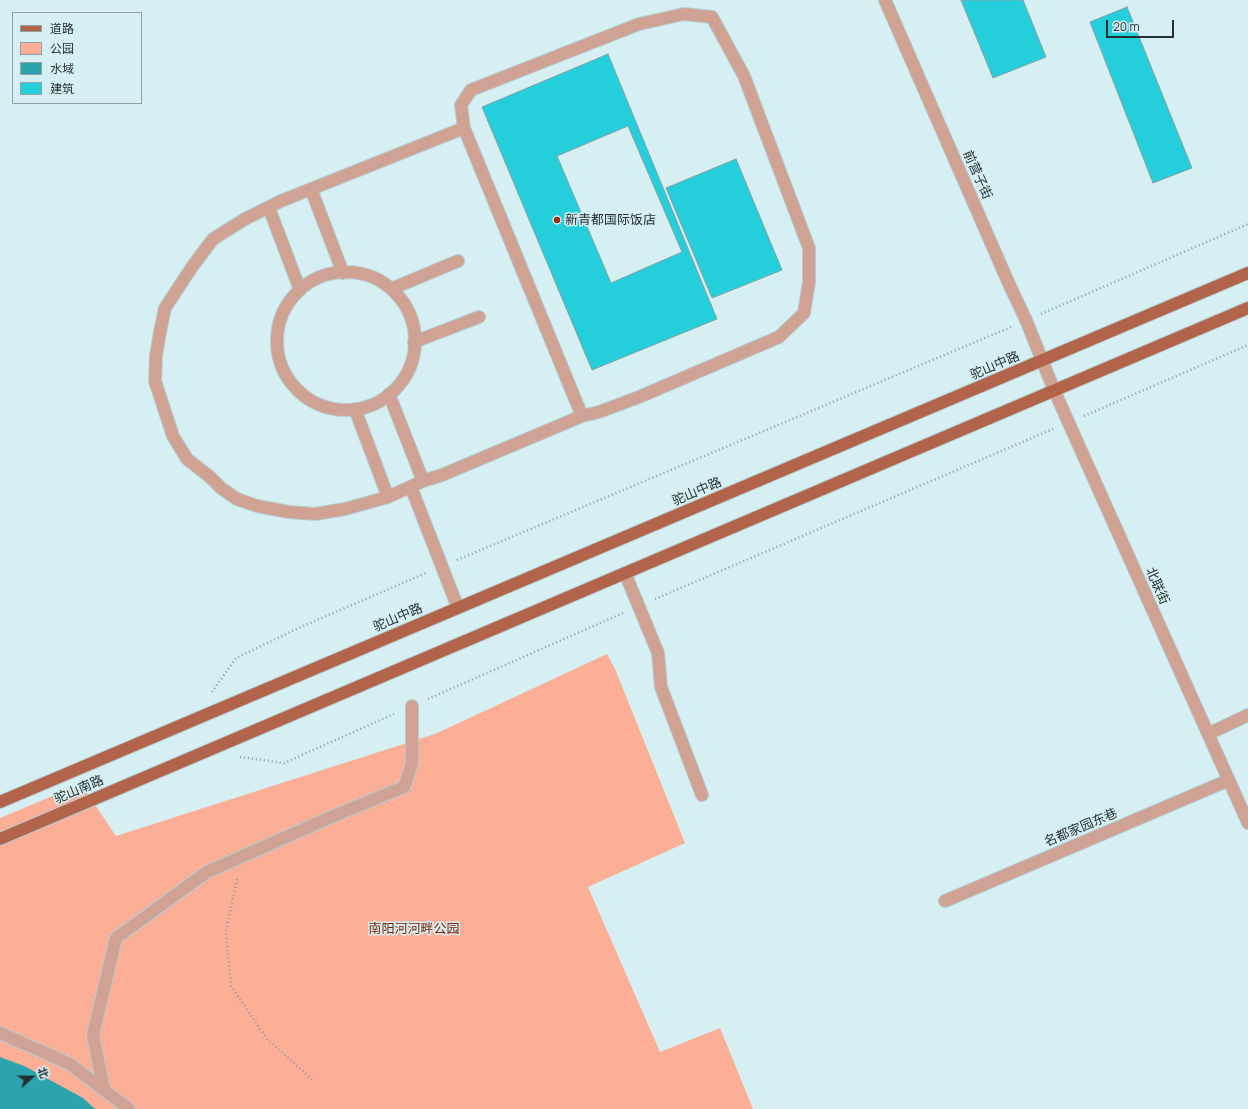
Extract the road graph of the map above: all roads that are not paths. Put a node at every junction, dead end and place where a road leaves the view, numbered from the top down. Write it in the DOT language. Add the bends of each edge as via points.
graph roads {
  1 [pos="885,0"];
  2 [pos="464,128"];
  3 [pos="311,189"];
  4 [pos="269,208"];
  5 [pos="458,261"];
  6 [pos="343,273"];
  7 [pos="1248,273"];
  8 [pos="391,289"];
  9 [pos="300,290"];
  10 [pos="1248,308"];
  11 [pos="479,317"];
  12 [pos="414,342"];
  13 [pos="1042,361"];
  14 [pos="1054,390"];
  15 [pos="389,394"];
  16 [pos="355,409"];
  17 [pos="582,416"];
  18 [pos="423,481"];
  19 [pos="411,487"];
  20 [pos="388,497"];
  21 [pos="625,573"];
  22 [pos="458,608"];
  23 [pos="412,706"];
  24 [pos="1248,715"];
  25 [pos="1208,734"];
  26 [pos="156,736"];
  27 [pos="1229,780"];
  28 [pos="702,795"];
  29 [pos="0,802"];
  30 [pos="1248,823"];
  31 [pos="0,839"];
  32 [pos="945,901"];
  33 [pos="0,1033"];
  34 [pos="104,1090"];
  35 [pos="128,1109"];
  1 -- 13 [label="street, 前营子街"];
  2 -- 3 [label="street"];
  2 -- 17 [label="street"];
  2 -- 17 [label="street" via="461,105 471,90 639,24 684,14 712,17 744,76 809,248 809,282 804,313 779,337 639,397"];
  3 -- 4 [label="street"];
  3 -- 6 [label="street"];
  4 -- 9 [label="street"];
  4 -- 20 [label="street" via="213,239 165,308 156,356 155,381 173,436 187,459 221,488 237,499 256,506 315,514"];
  5 -- 8 [label="street"];
  6 -- 8 [label="street" via="353,272 374,278"];
  6 -- 9 [label="street" via="330,273 310,282"];
  7 -- 13 [label="main road, 驼山中路"];
  8 -- 12 [label="street" via="406,307 413,327"];
  9 -- 16 [label="street" via="281,315 276,337 279,359 288,380 304,396 322,406 342,410"];
  10 -- 14 [label="main road"];
  11 -- 12 [label="street"];
  12 -- 15 [label="street" via="409,368 398,386"];
  13 -- 14 [label="street, 北联街"];
  13 -- 22 [label="main road, 驼山中路"];
  14 -- 21 [label="main road"];
  14 -- 25 [label="street, 北联街"];
  15 -- 16 [label="street" via="383,400"];
  15 -- 18 [label="street"];
  16 -- 20 [label="street"];
  17 -- 18 [label="street"];
  18 -- 19 [label="street"];
  19 -- 20 [label="street"];
  19 -- 22 [label="street"];
  21 -- 28 [label="street" via="658,653 661,687"];
  21 -- 31 [label="main road, 驼山南路"];
  22 -- 26 [label="main road, 驼山中路"];
  23 -- 34 [label="street" via="412,764 404,787 207,872 116,938 93,1035"];
  24 -- 25 [label="street"];
  25 -- 27 [label="street, 北联街"];
  26 -- 29 [label="main road, 驼山南路"];
  27 -- 30 [label="street, 北联街"];
  27 -- 32 [label="street, 名都家园东巷"];
  33 -- 34 [label="street" via="70,1064"];
  34 -- 35 [label="street"];
}
